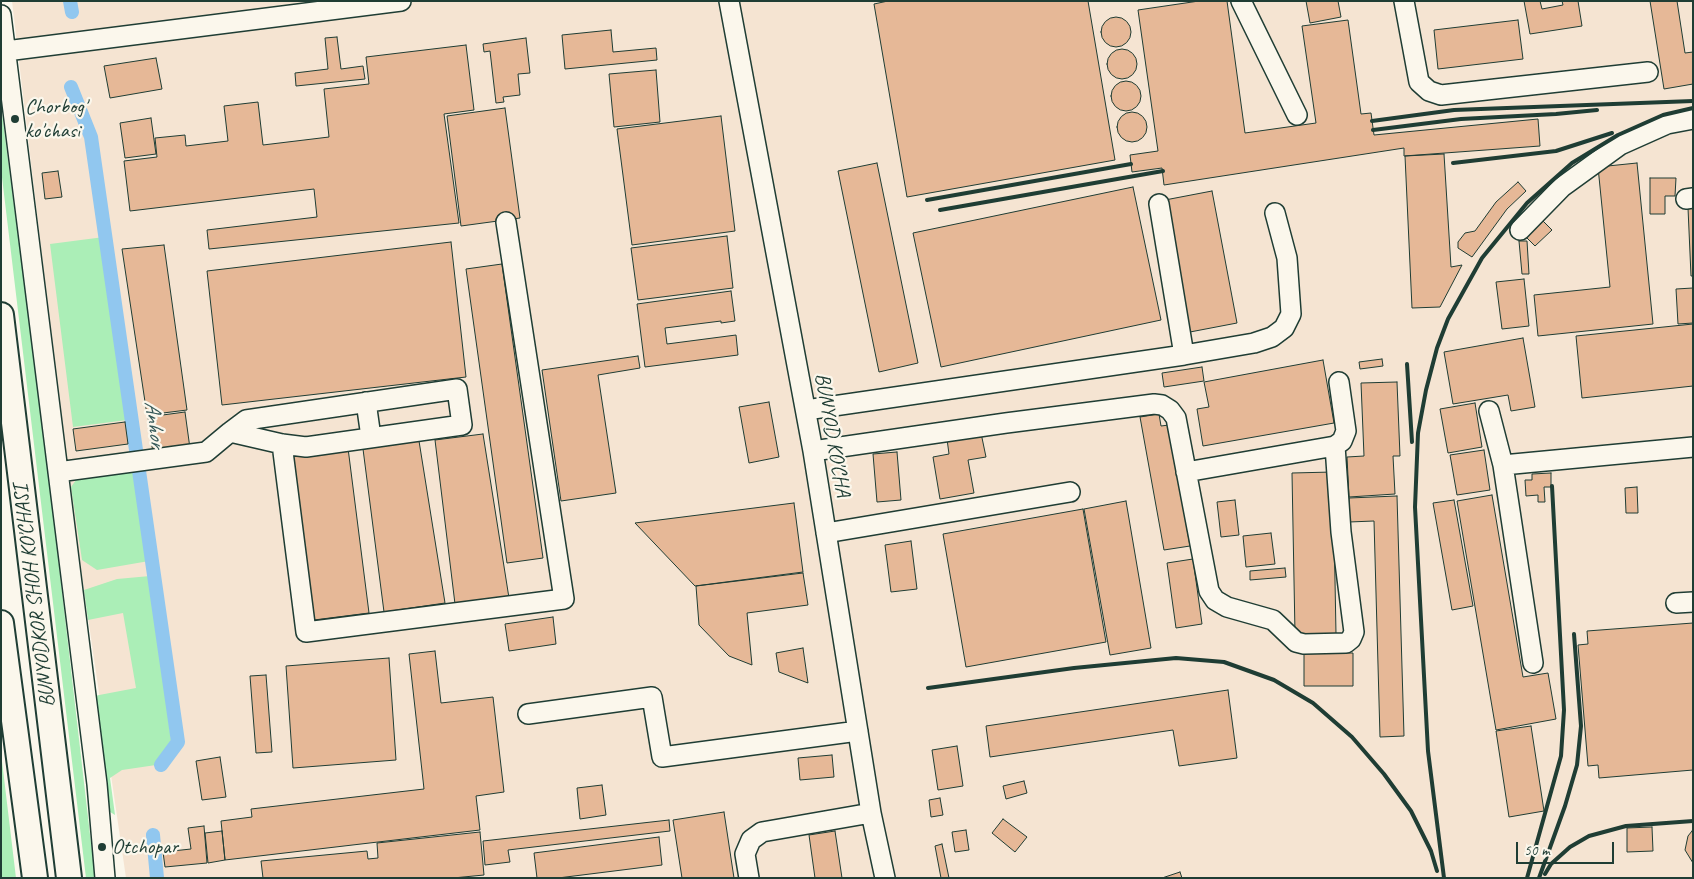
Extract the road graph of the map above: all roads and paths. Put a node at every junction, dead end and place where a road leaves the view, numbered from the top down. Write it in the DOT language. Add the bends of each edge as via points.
graph roads {
  1 [pos="401,1"];
  2 [pos="730,1"];
  3 [pos="1241,1"];
  4 [pos="1404,1"];
  5 [pos="1,15"];
  6 [pos="6,51"];
  7 [pos="1648,72"];
  8 [pos="1297,115"];
  9 [pos="1693,119"];
  10 [pos="1159,204"];
  11 [pos="1275,213"];
  12 [pos="506,222"];
  13 [pos="1520,230"];
  14 [pos="1,315"];
  15 [pos="1184,355"];
  16 [pos="1339,382"];
  17 [pos="366,402"];
  18 [pos="806,410"];
  19 [pos="1489,410"];
  20 [pos="230,432"];
  21 [pos="371,437"];
  22 [pos="282,444"];
  23 [pos="1334,446"];
  24 [pos="1693,446"];
  25 [pos="813,452"];
  26 [pos="1503,465"];
  27 [pos="58,472"];
  28 [pos="1186,472"];
  29 [pos="1070,492"];
  30 [pos="826,533"];
  31 [pos="1,623"];
  32 [pos="3,655"];
  33 [pos="1533,663"];
  34 [pos="528,714"];
  35 [pos="858,731"];
  36 [pos="871,813"];
  37 [pos="35,878"];
  38 [pos="69,878"];
  39 [pos="106,878"];
  40 [pos="749,878"];
  41 [pos="884,878"];
  1 -- 6 [label="street"];
  2 -- 18 [label="street, BUNYOD KO'CHA"];
  3 -- 8 [label="street"];
  4 -- 7 [label="street" via="1418,82 1441,95"];
  5 -- 6 [label="street"];
  6 -- 27 [label="street"];
  9 -- 13 [label="street" via="1667,124 1620,145 1562,187"];
  10 -- 15 [label="street"];
  11 -- 15 [label="street" via="1287,258 1291,314 1284,328 1272,337 1254,343"];
  12 -- 22 [label="street" via="564,599 306,632"];
  14 -- 38 [label="main road, BUNYODKOR SHOH KO'CHASI"];
  15 -- 18 [label="street"];
  16 -- 23 [label="street" via="1346,431 1342,441"];
  17 -- 20 [label="street" via="246,420"];
  17 -- 21 [label="street"];
  17 -- 21 [label="street" via="457,389 462,425"];
  18 -- 25 [label="street, BUNYOD KO'CHA"];
  19 -- 26 [label="street"];
  20 -- 22 [label="street"];
  20 -- 27 [label="street" via="206,452"];
  21 -- 22 [label="street" via="306,446"];
  23 -- 28 [label="street"];
  23 -- 28 [label="street" via="1354,632 1346,642 1296,642 1273,620 1227,607 1215,600 1209,591"];
  24 -- 26 [label="street"];
  25 -- 28 [label="street" via="1154,404 1170,410 1176,418"];
  25 -- 30 [label="street, BUNYOD KO'CHA"];
  26 -- 33 [label="street"];
  27 -- 39 [label="street"];
  29 -- 30 [label="street"];
  30 -- 35 [label="street, BUNYOD KO'CHA"];
  31 -- 32 [label="main road, BUNYODKOR SHOH KO'CHASI"];
  32 -- 37 [label="main road, BUNYODKOR SHOH KO'CHASI"];
  34 -- 35 [label="street" via="652,697 662,757"];
  35 -- 36 [label="street, BUNYOD KO'CHA"];
  36 -- 40 [label="street" via="762,832 751,840 745,854"];
  36 -- 41 [label="street, BUNYOD KO'CHA"];
}
